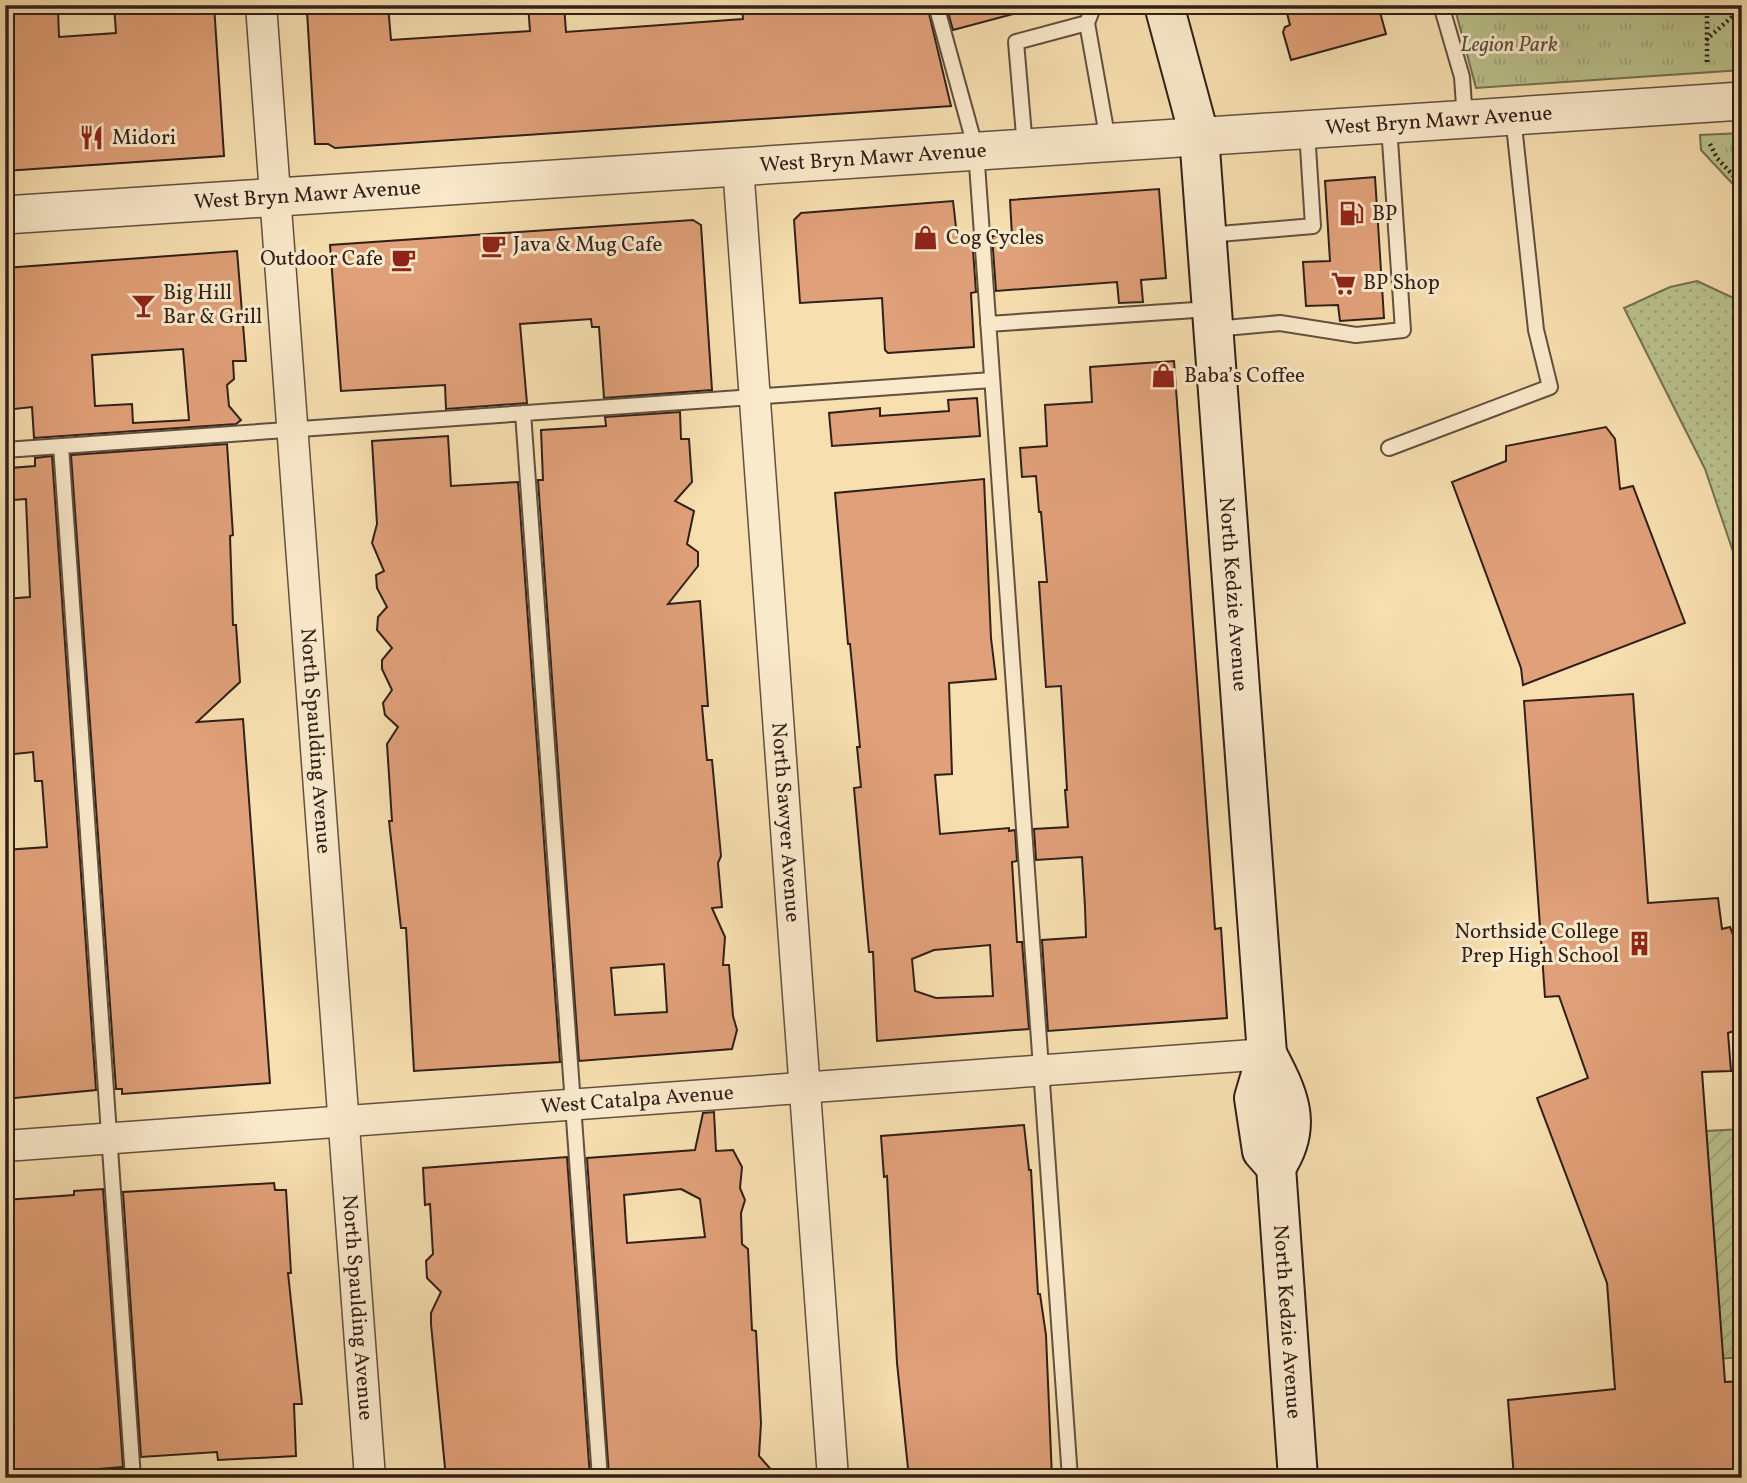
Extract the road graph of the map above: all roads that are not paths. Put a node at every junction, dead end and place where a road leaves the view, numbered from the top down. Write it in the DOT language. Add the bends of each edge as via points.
graph roads {
  1 [pos="261,5"];
  2 [pos="936,5"];
  3 [pos="1094,5"];
  4 [pos="1164,5"];
  5 [pos="1441,5"];
  6 [pos="1087,23"];
  7 [pos="1742,102"];
  8 [pos="1513,117"];
  9 [pos="1465,120"];
  10 [pos="1389,124"];
  11 [pos="1307,129"];
  12 [pos="1199,135"];
  13 [pos="1108,141"];
  14 [pos="1025,147"];
  15 [pos="976,150"];
  16 [pos="738,166"];
  17 [pos="276,197"];
  18 [pos="5,215"];
  19 [pos="1206,235"];
  20 [pos="1212,319"];
  21 [pos="988,324"];
  22 [pos="992,380"];
  23 [pos="754,397"];
  24 [pos="523,413"];
  25 [pos="293,429"];
  26 [pos="61,446"];
  27 [pos="1389,448"];
  28 [pos="5,450"];
  29 [pos="1267,1054"];
  30 [pos="1041,1070"];
  31 [pos="805,1088"];
  32 [pos="574,1104"];
  33 [pos="344,1121"];
  34 [pos="109,1138"];
  35 [pos="5,1146"];
  36 [pos="133,1478"];
  37 [pos="370,1478"];
  38 [pos="600,1478"];
  39 [pos="833,1478"];
  40 [pos="1070,1478"];
  41 [pos="1298,1478"];
  1 -- 17 [label="street, North Spaulding Avenue"];
  2 -- 15 [label="lane"];
  3 -- 6 [label="lane"];
  4 -- 12 [label="main road, North Kedzie Avenue"];
  5 -- 9 [label="lane" via="1462,77"];
  6 -- 13 [label="lane"];
  6 -- 14 [label="lane" via="1016,42"];
  7 -- 8 [label="street, West Bryn Mawr Avenue"];
  8 -- 9 [label="street, West Bryn Mawr Avenue"];
  8 -- 27 [label="lane" via="1536,330 1550,387"];
  9 -- 10 [label="street, West Bryn Mawr Avenue"];
  10 -- 11 [label="street, West Bryn Mawr Avenue"];
  10 -- 20 [label="lane" via="1403,330 1356,335 1280,323"];
  11 -- 12 [label="street, West Bryn Mawr Avenue"];
  11 -- 19 [label="lane" via="1313,226"];
  12 -- 13 [label="street, West Bryn Mawr Avenue"];
  12 -- 19 [label="main road, North Kedzie Avenue"];
  13 -- 14 [label="street, West Bryn Mawr Avenue"];
  14 -- 15 [label="street, West Bryn Mawr Avenue"];
  15 -- 16 [label="street, West Bryn Mawr Avenue"];
  15 -- 21 [label="lane"];
  16 -- 17 [label="street, West Bryn Mawr Avenue"];
  16 -- 23 [label="street, North Sawyer Avenue"];
  17 -- 18 [label="street, West Bryn Mawr Avenue"];
  17 -- 25 [label="street, North Spaulding Avenue"];
  19 -- 20 [label="main road, North Kedzie Avenue"];
  20 -- 21 [label="lane"];
  20 -- 29 [label="main road, North Kedzie Avenue"];
  21 -- 22 [label="lane"];
  22 -- 23 [label="lane"];
  22 -- 30 [label="lane"];
  23 -- 24 [label="lane"];
  23 -- 31 [label="street, North Sawyer Avenue"];
  24 -- 25 [label="lane"];
  24 -- 32 [label="lane"];
  25 -- 26 [label="lane"];
  25 -- 33 [label="street, North Spaulding Avenue"];
  26 -- 28 [label="lane"];
  26 -- 34 [label="lane"];
  29 -- 30 [label="street, West Catalpa Avenue"];
  29 -- 41 [label="main road, North Kedzie Avenue" via="1289,1096 1289,1146 1276,1167"];
  30 -- 31 [label="street, West Catalpa Avenue"];
  30 -- 40 [label="lane"];
  31 -- 32 [label="street, West Catalpa Avenue"];
  31 -- 39 [label="street, North Sawyer Avenue"];
  32 -- 33 [label="street, West Catalpa Avenue"];
  32 -- 38 [label="lane"];
  33 -- 34 [label="street, West Catalpa Avenue"];
  33 -- 37 [label="street, North Spaulding Avenue"];
  34 -- 35 [label="street, West Catalpa Avenue"];
  34 -- 36 [label="lane"];
}
